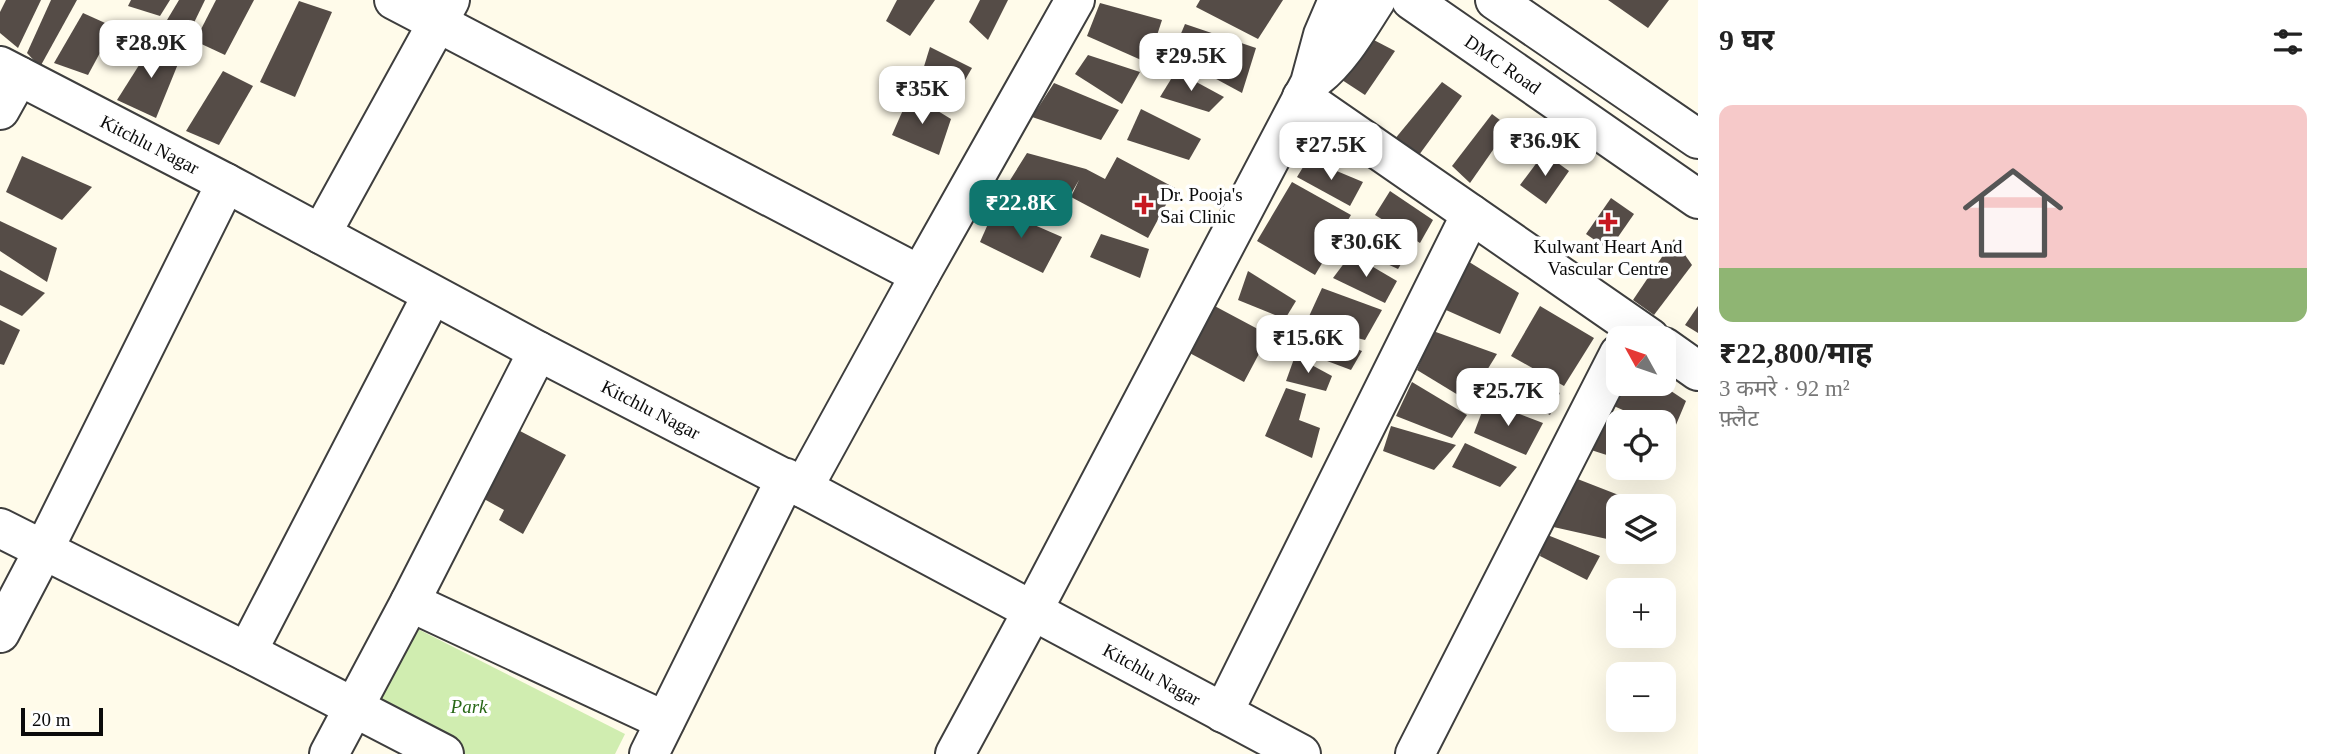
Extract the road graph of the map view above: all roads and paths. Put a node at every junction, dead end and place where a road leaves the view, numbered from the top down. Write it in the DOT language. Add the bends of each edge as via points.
graph roads {
  1 [pos="394,0"];
  2 [pos="1075,0"];
  3 [pos="1338,0"];
  4 [pos="1376,0"];
  5 [pos="1411,0"];
  6 [pos="1495,0"];
  7 [pos="444,11"];
  8 [pos="9,71"];
  9 [pos="1306,90"];
  10 [pos="0,110"];
  11 [pos="1698,139"];
  12 [pos="226,183"];
  13 [pos="1698,199"];
  14 [pos="1471,214"];
  15 [pos="321,234"];
  16 [pos="920,275"];
  17 [pos="432,295"];
  18 [pos="1615,326"];
  19 [pos="538,351"];
  20 [pos="1676,355"];
  21 [pos="1698,371"];
  22 [pos="1606,389"];
  23 [pos="794,483"];
  24 [pos="0,528"];
  25 [pos="43,551"];
  26 [pos="410,602"];
  27 [pos="1033,610"];
  28 [pos="0,633"];
  29 [pos="247,652"];
  30 [pos="354,707"];
  31 [pos="1223,713"];
  32 [pos="657,738"];
  33 [pos="329,754"];
  34 [pos="444,754"];
  35 [pos="955,754"];
  36 [pos="1301,754"];
  37 [pos="1415,754"];
  1 -- 7 [label="street"];
  2 -- 16 [label="street"];
  3 -- 9 [label="street"];
  4 -- 9 [label="street" via="1350,40"];
  5 -- 13 [label="street, DMC Road"];
  6 -- 11 [label="street"];
  7 -- 15 [label="street"];
  7 -- 16 [label="street"];
  8 -- 10 [label="street"];
  8 -- 12 [label="street, Kitchlu Nagar"];
  9 -- 14 [label="street"];
  9 -- 27 [label="street"];
  12 -- 15 [label="street, Kitchlu Nagar"];
  12 -- 25 [label="street"];
  14 -- 18 [label="street"];
  14 -- 31 [label="street"];
  15 -- 17 [label="street, Kitchlu Nagar"];
  16 -- 23 [label="street"];
  17 -- 19 [label="street, Kitchlu Nagar"];
  17 -- 29 [label="street"];
  19 -- 23 [label="street, Kitchlu Nagar"];
  19 -- 26 [label="street"];
  20 -- 21 [label="street"];
  22 -- 37 [label="street"];
  23 -- 27 [label="street, Kitchlu Nagar"];
  23 -- 32 [label="street"];
  24 -- 25 [label="street"];
  25 -- 28 [label="street"];
  25 -- 29 [label="street"];
  26 -- 30 [label="street"];
  26 -- 32 [label="street"];
  27 -- 31 [label="street, Kitchlu Nagar"];
  27 -- 35 [label="street"];
  29 -- 30 [label="street"];
  30 -- 33 [label="street"];
  30 -- 34 [label="street"];
  31 -- 36 [label="street, Kitchlu Nagar"];
}
